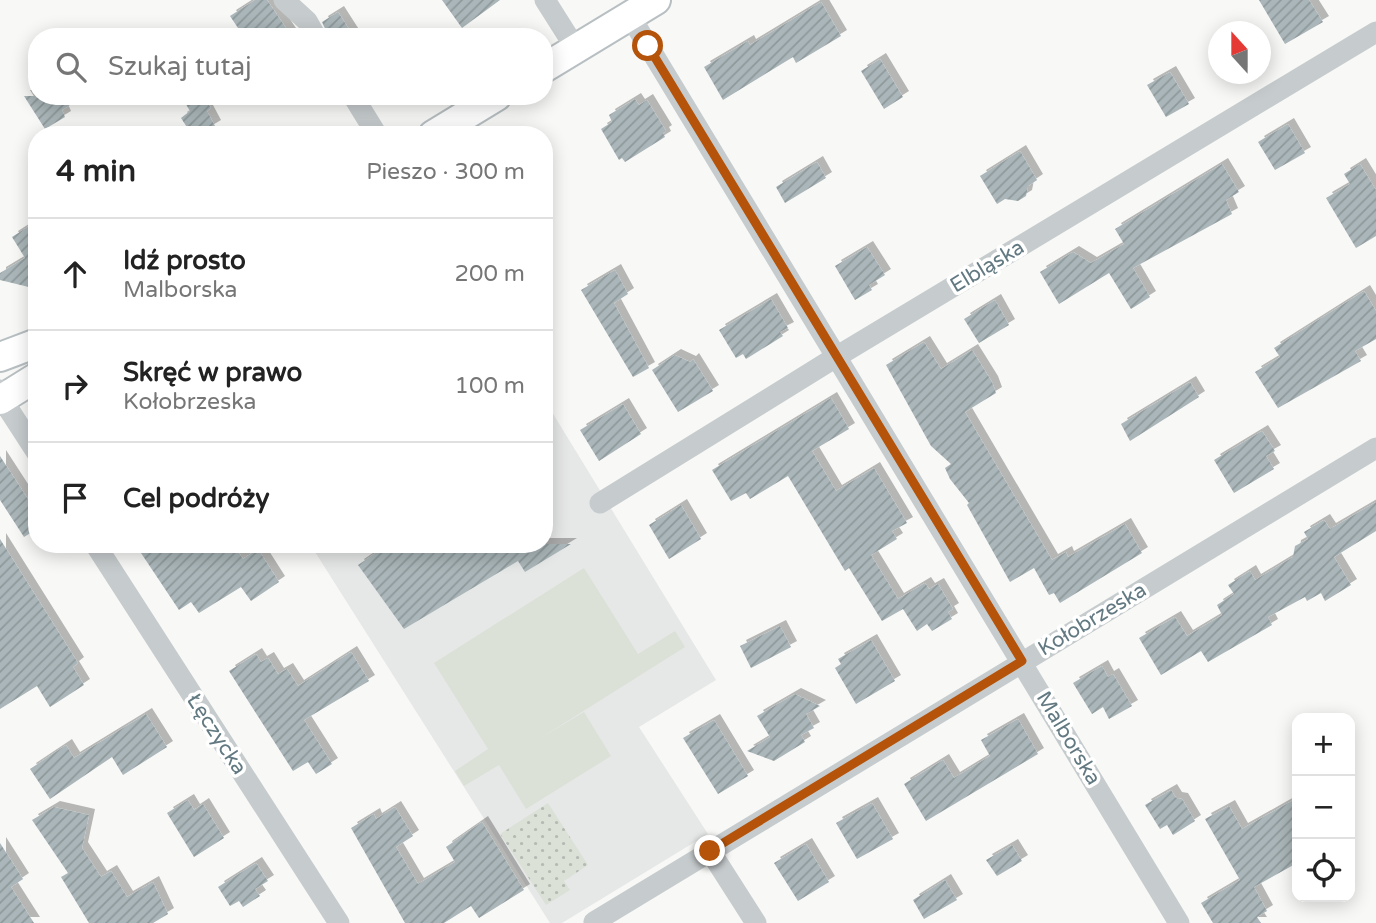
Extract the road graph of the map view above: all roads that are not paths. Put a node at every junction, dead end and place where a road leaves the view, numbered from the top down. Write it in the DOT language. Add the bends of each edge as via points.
graph roads {
  1 [pos="284,0"];
  2 [pos="545,0"];
  3 [pos="656,0"];
  4 [pos="630,16"];
  5 [pos="311,28"];
  6 [pos="1376,32"];
  7 [pos="576,49"];
  8 [pos="553,63"];
  9 [pos="359,105"];
  10 [pos="482,105"];
  11 [pos="371,126"];
  12 [pos="448,126"];
  13 [pos="28,346"];
  14 [pos="836,356"];
  15 [pos="0,357"];
  16 [pos="28,382"];
  17 [pos="1,396"];
  18 [pos="28,439"];
  19 [pos="1376,448"];
  20 [pos="600,502"];
  21 [pos="102,553"];
  22 [pos="1022,661"];
  23 [pos="710,851"];
  24 [pos="594,922"];
  25 [pos="339,923"];
  26 [pos="756,923"];
  27 [pos="1180,923"];
  1 -- 5 [label="street"];
  2 -- 7 [label="street"];
  3 -- 4 [label="main road"];
  4 -- 7 [label="main road"];
  4 -- 14 [label="street, Malborska"];
  6 -- 14 [label="street, Elbląska"];
  7 -- 8 [label="main road"];
  9 -- 11 [label="street"];
  10 -- 12 [label="main road"];
  13 -- 15 [label="main road"];
  14 -- 20 [label="street, Elbląska"];
  14 -- 22 [label="street, Malborska"];
  16 -- 17 [label="main road"];
  17 -- 18 [label="street"];
  19 -- 22 [label="street, Kołobrzeska"];
  21 -- 25 [label="street, Łęczycka"];
  22 -- 23 [label="street, Kołobrzeska"];
  22 -- 27 [label="street, Malborska"];
  23 -- 24 [label="street, Kołobrzeska"];
  23 -- 26 [label="street"];
}
